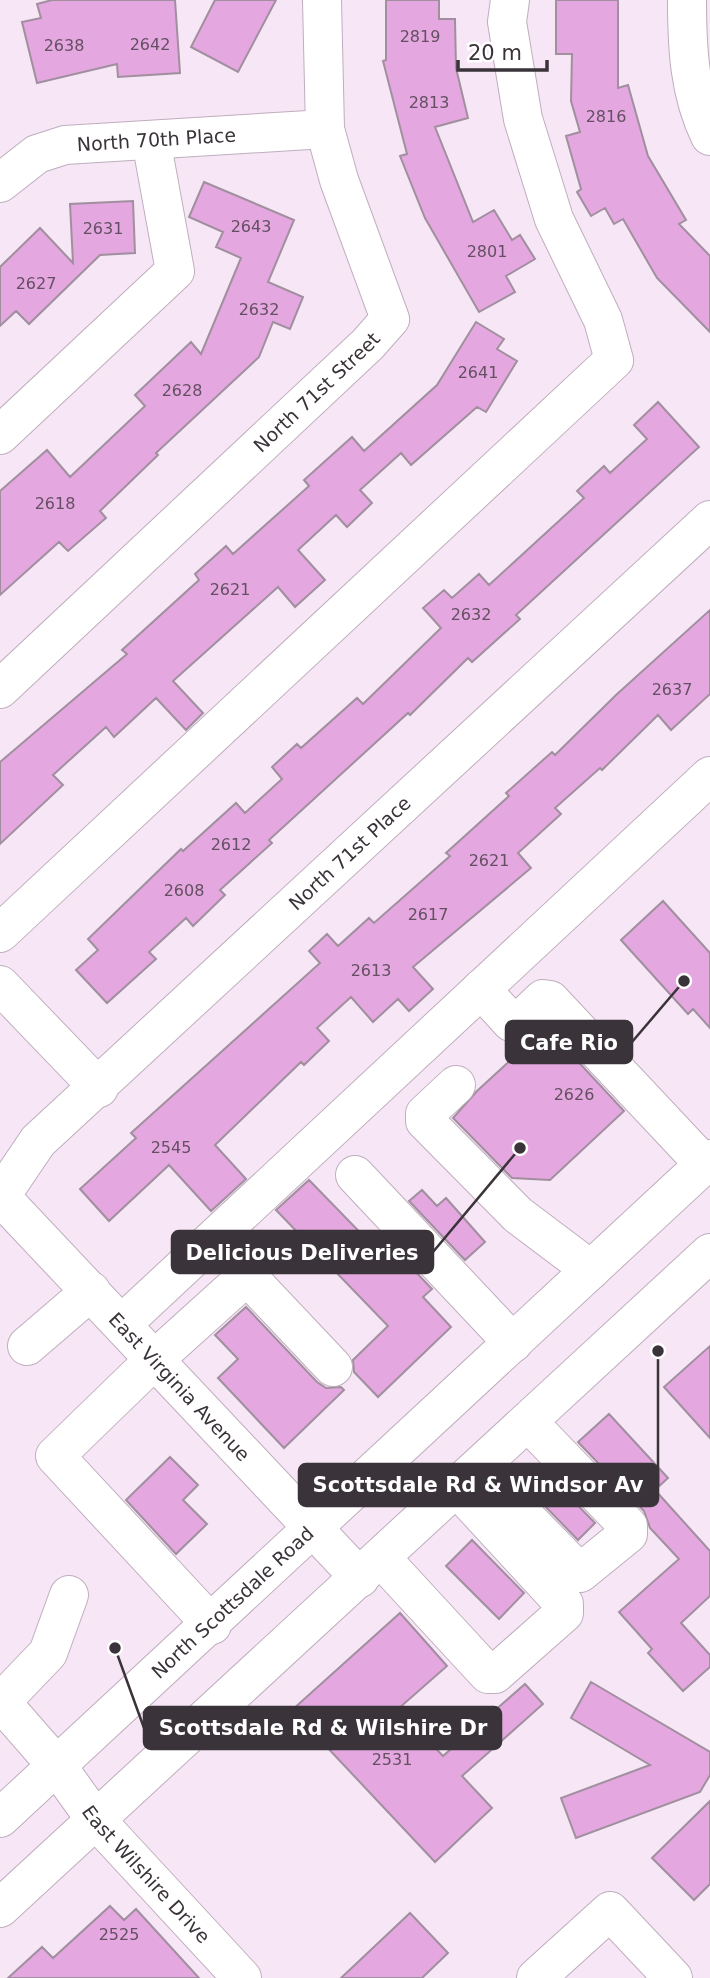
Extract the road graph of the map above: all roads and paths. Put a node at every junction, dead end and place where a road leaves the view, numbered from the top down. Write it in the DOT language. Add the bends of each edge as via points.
graph roads {
  1 [pos="322,0"];
  2 [pos="510,0"];
  3 [pos="687,0"];
  4 [pos="325,129"];
  5 [pos="710,136"];
  6 [pos="151,140"];
  7 [pos="0,183"];
  8 [pos="0,435"];
  9 [pos="710,520"];
  10 [pos="0,689"];
  11 [pos="710,776"];
  12 [pos="0,933"];
  13 [pos="0,985"];
  14 [pos="481,989"];
  15 [pos="456,1085"];
  16 [pos="99,1088"];
  17 [pos="707,1162"];
  18 [pos="355,1175"];
  19 [pos="0,1197"];
  20 [pos="710,1253"];
  21 [pos="591,1270"];
  22 [pos="91,1291"];
  23 [pos="122,1324"];
  24 [pos="513,1343"];
  25 [pos="27,1346"];
  26 [pos="155,1359"];
  27 [pos="333,1367"];
  28 [pos="528,1422"];
  29 [pos="467,1478"];
  30 [pos="315,1528"];
  31 [pos="370,1568"];
  32 [pos="69,1595"];
  33 [pos="212,1625"];
  34 [pos="57,1766"];
  35 [pos="0,1818"];
  36 [pos="96,1819"];
  37 [pos="0,1908"];
  38 [pos="242,1978"];
  39 [pos="536,1978"];
  40 [pos="673,1978"];
  1 -- 4 [label="street, North 71st Street"];
  2 -- 12 [label="street" via="507,22 523,119 554,219 603,320 614,360"];
  3 -- 5 [label="street" via="687,55 700,116"];
  4 -- 6 [label="street, North 70th Place"];
  4 -- 10 [label="street, North 71st Street" via="390,319"];
  6 -- 7 [label="street, North 70th Place" via="65,145 37,154"];
  6 -- 8 [label="street" via="174,271"];
  9 -- 16 [label="street, North 71st Place"];
  11 -- 14 [label="street"];
  13 -- 16 [label="street"];
  14 -- 17 [label="street" via="511,1022 520,1021 542,999 550,1000"];
  14 -- 23 [label="street"];
  15 -- 21 [label="street" via="425,1114 425,1121 517,1215"];
  16 -- 19 [label="street, North 71st Place" via="38,1141"];
  17 -- 21 [label="street, North Scottsdale Road"];
  18 -- 24 [label="street"];
  19 -- 22 [label="street, East Virginia Avenue"];
  20 -- 28 [label="street"];
  21 -- 24 [label="street, North Scottsdale Road"];
  22 -- 23 [label="street, East Virginia Avenue"];
  22 -- 25 [label="street"];
  23 -- 26 [label="street, East Virginia Avenue"];
  24 -- 30 [label="street, North Scottsdale Road"];
  26 -- 27 [label="street" via="247,1276"];
  26 -- 30 [label="street, East Virginia Avenue"];
  26 -- 33 [label="street" via="55,1456"];
  28 -- 29 [label="street"];
  28 -- 29 [label="street" via="628,1526 628,1534 580,1573"];
  29 -- 31 [label="street"];
  29 -- 31 [label="street, East Virginia Avenue" via="505,1538 565,1609 491,1675"];
  30 -- 31 [label="street, East Virginia Avenue"];
  30 -- 33 [label="street, North Scottsdale Road"];
  31 -- 36 [label="street"];
  32 -- 34 [label="street, East Wilshire Drive" via="48,1653 1,1702"];
  33 -- 34 [label="street, North Scottsdale Road"];
  34 -- 35 [label="street, North Scottsdale Road"];
  34 -- 36 [label="street, East Wilshire Drive"];
  36 -- 37 [label="street"];
  36 -- 38 [label="street, East Wilshire Drive"];
  39 -- 40 [label="street" via="610,1911"];
}
